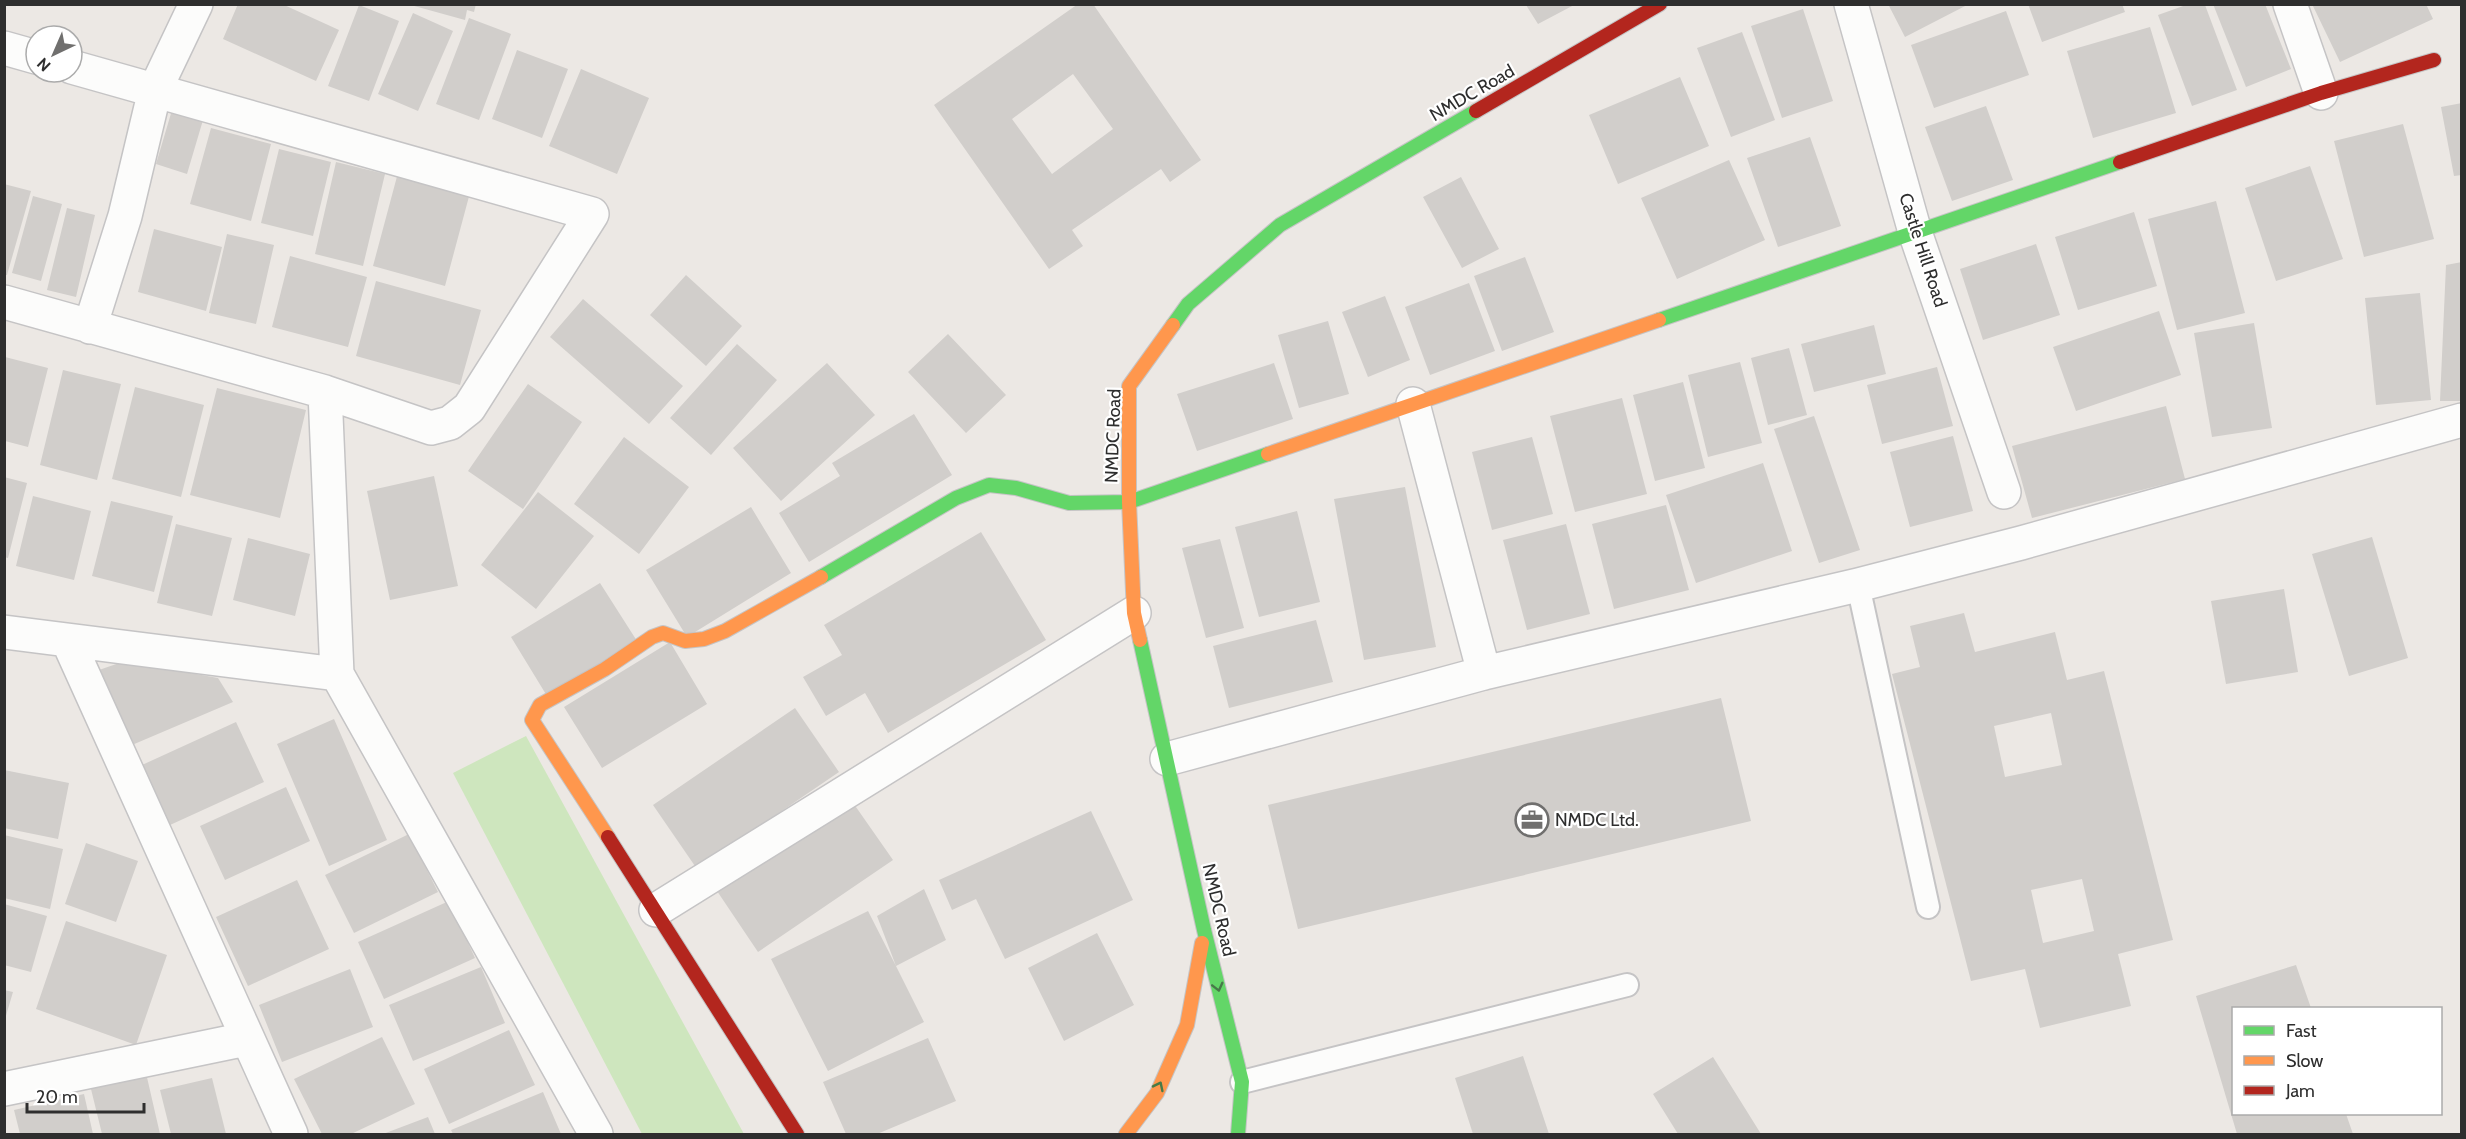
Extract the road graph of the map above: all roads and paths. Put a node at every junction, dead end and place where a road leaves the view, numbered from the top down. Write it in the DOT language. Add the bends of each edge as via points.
graph roads {
  1 [pos="196,4"];
  2 [pos="1660,4"];
  3 [pos="1851,4"];
  4 [pos="2290,4"];
  5 [pos="4,48"];
  6 [pos="24,54"];
  7 [pos="2434,60"];
  8 [pos="84,70"];
  9 [pos="155,90"];
  10 [pos="2321,93"];
  11 [pos="1915,232"];
  12 [pos="4,302"];
  13 [pos="90,327"];
  14 [pos="325,392"];
  15 [pos="1413,404"];
  16 [pos="2462,420"];
  17 [pos="2004,492"];
  18 [pos="1129,502"];
  19 [pos="1858,585"];
  20 [pos="1134,613"];
  21 [pos="4,632"];
  22 [pos="68,641"];
  23 [pos="1484,673"];
  24 [pos="337,674"];
  25 [pos="1167,759"];
  26 [pos="1928,907"];
  27 [pos="656,910"];
  28 [pos="1204,930"];
  29 [pos="1627,986"];
  30 [pos="246,1039"];
  31 [pos="1242,1082"];
  32 [pos="4,1089"];
  33 [pos="291,1134"];
  34 [pos="596,1134"];
  35 [pos="797,1134"];
  36 [pos="1126,1134"];
  37 [pos="1238,1134"];
  1 -- 9 [label="street"];
  2 -- 18 [label="street, NMDC Road" via="1280,225 1188,304 1129,386"];
  3 -- 11 [label="street, Castle Hill Road"];
  4 -- 10 [label="street"];
  5 -- 6 [label="street"];
  7 -- 10 [label="street"];
  8 -- 9 [label="street"];
  9 -- 13 [label="street" via="125,216"];
  9 -- 14 [label="street" via="592,214 469,408 450,423 431,428"];
  10 -- 11 [label="street"];
  11 -- 15 [label="street"];
  11 -- 17 [label="street, Castle Hill Road"];
  12 -- 13 [label="street"];
  13 -- 14 [label="street"];
  14 -- 24 [label="street"];
  15 -- 18 [label="street"];
  15 -- 23 [label="street"];
  16 -- 19 [label="street"];
  18 -- 20 [label="street, NMDC Road"];
  18 -- 27 [label="street" via="1069,503 989,485 956,498 725,631 685,641 663,633 652,637 540,705 532,720"];
  19 -- 23 [label="street"];
  19 -- 26 [label="lane"];
  20 -- 25 [label="street, NMDC Road"];
  20 -- 27 [label="street"];
  21 -- 22 [label="street"];
  22 -- 24 [label="street"];
  22 -- 30 [label="street"];
  23 -- 25 [label="street"];
  24 -- 34 [label="street"];
  25 -- 28 [label="street, NMDC Road"];
  27 -- 35 [label="street"];
  28 -- 31 [label="street, NMDC Road, one-way"];
  36 -- 28 [label="street, one-way" via="1157,1093 1187,1025"];
  29 -- 31 [label="lane"];
  30 -- 32 [label="street"];
  30 -- 33 [label="street"];
  31 -- 37 [label="street, NMDC Road"];
}
